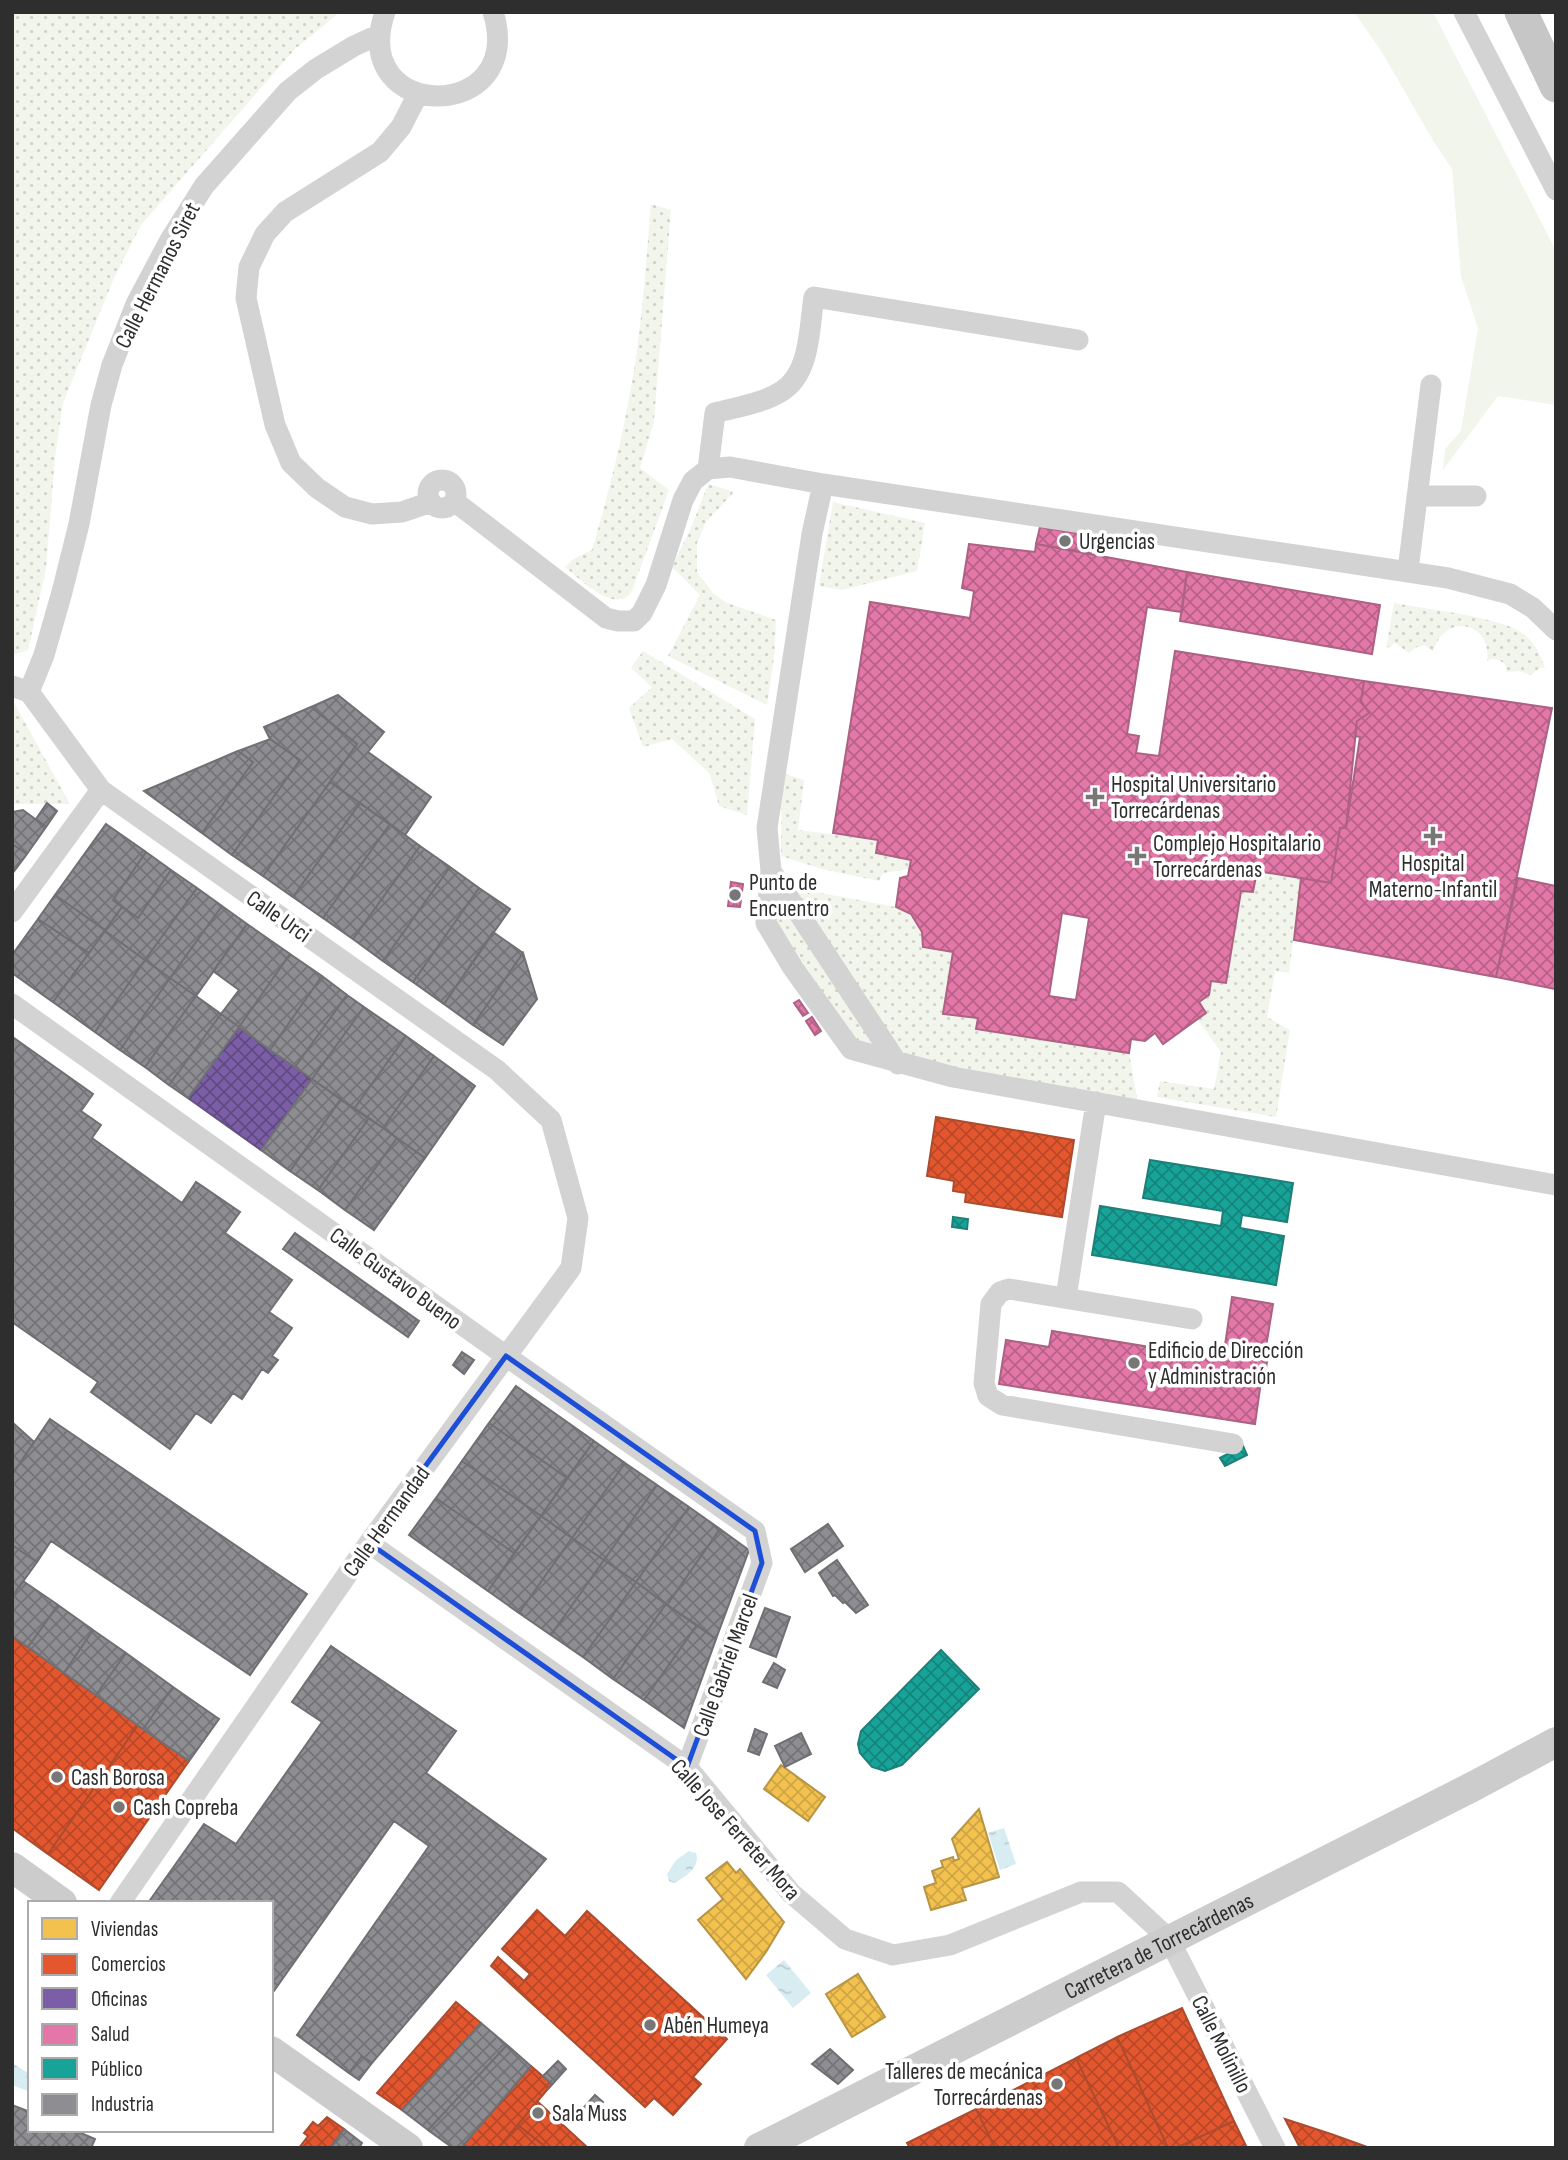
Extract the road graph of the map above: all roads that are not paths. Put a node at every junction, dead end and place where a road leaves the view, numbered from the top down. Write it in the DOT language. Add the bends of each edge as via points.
graph roads {
  1 [pos="385,12"];
  2 [pos="492,12"];
  3 [pos="1464,12"];
  4 [pos="1521,12"];
  5 [pos="378,36"];
  6 [pos="1556,86"];
  7 [pos="418,94"];
  8 [pos="1556,190"];
  9 [pos="1078,340"];
  10 [pos="1432,385"];
  11 [pos="708,469"];
  12 [pos="823,484"];
  13 [pos="1417,496"];
  14 [pos="1476,496"];
  15 [pos="1408,570"];
  16 [pos="1556,630"];
  17 [pos="20,689"];
  18 [pos="101,790"];
  19 [pos="771,871"];
  20 [pos="12,912"];
  21 [pos="12,1004"];
  22 [pos="898,1064"];
  23 [pos="1096,1101"];
  24 [pos="551,1120"];
  25 [pos="1556,1185"];
  26 [pos="1066,1298"];
  27 [pos="1192,1320"];
  28 [pos="506,1356"];
  29 [pos="1233,1444"];
  30 [pos="369,1543"];
  31 [pos="762,1563"];
  32 [pos="1556,1742"];
  33 [pos="687,1767"];
  34 [pos="12,1867"];
  35 [pos="59,1901"];
  36 [pos="121,1901"];
  37 [pos="1168,1939"];
  38 [pos="273,2052"];
  39 [pos="408,2148"];
  40 [pos="759,2148"];
  41 [pos="1275,2148"];
  1 -- 5 [label="street"];
  2 -- 7 [label="street" via="498,30 495,58 484,76 455,95"];
  3 -- 8 [label="street"];
  4 -- 6 [label="main road"];
  5 -- 7 [label="street" via="382,58 393,76"];
  5 -- 17 [label="street, Calle Hermanos Siret" via="316,69 288,92 204,186 170,240 136,304 112,365 62,592 44,655"];
  7 -- 11 [label="street" via="401,127 380,152 285,212 265,234 249,268 246,298 275,425 291,463 345,507 372,514 402,512 431,502 440,508 454,502 606,618 618,621 634,621 642,612 656,585 683,500 693,481"];
  9 -- 11 [label="street" via="814,297 797,376 783,391 715,413"];
  10 -- 13 [label="street"];
  11 -- 12 [label="street" via="730,467"];
  12 -- 15 [label="street"];
  12 -- 19 [label="street" via="767,828"];
  13 -- 14 [label="street"];
  13 -- 15 [label="street"];
  15 -- 16 [label="street" via="1510,594"];
  17 -- 18 [label="street, Calle Urci"];
  18 -- 20 [label="street"];
  18 -- 24 [label="street, Calle Urci" via="496,1070"];
  19 -- 22 [label="street"];
  19 -- 22 [label="street" via="766,923 793,968 851,1049"];
  21 -- 28 [label="street, Calle Gustavo Bueno"];
  22 -- 23 [label="street"];
  23 -- 25 [label="street"];
  23 -- 26 [label="street"];
  24 -- 28 [label="street, Calle Hermandad" via="578,1218 571,1268"];
  26 -- 27 [label="street"];
  26 -- 29 [label="street" via="1009,1289 1000,1292 992,1304 984,1383 988,1396 1002,1405"];
  28 -- 30 [label="street, Calle Hermandad"];
  28 -- 31 [label="street, Calle Gustavo Bueno" via="755,1531"];
  30 -- 33 [label="street, Calle Jose Ferreter Mora"];
  30 -- 36 [label="street, Calle Hermandad"];
  31 -- 33 [label="street, Calle Gabriel Marcel"];
  32 -- 37 [label="street, Carretera de Torrecárdenas"];
  33 -- 37 [label="street, Calle Jose Ferreter Mora" via="791,1893 845,1938 893,1955 950,1945 1081,1892 1118,1892"];
  34 -- 35 [label="street"];
  37 -- 40 [label="street, Carretera de Torrecárdenas"];
  37 -- 41 [label="street, Calle Molinillo"];
  38 -- 39 [label="street"];
}
